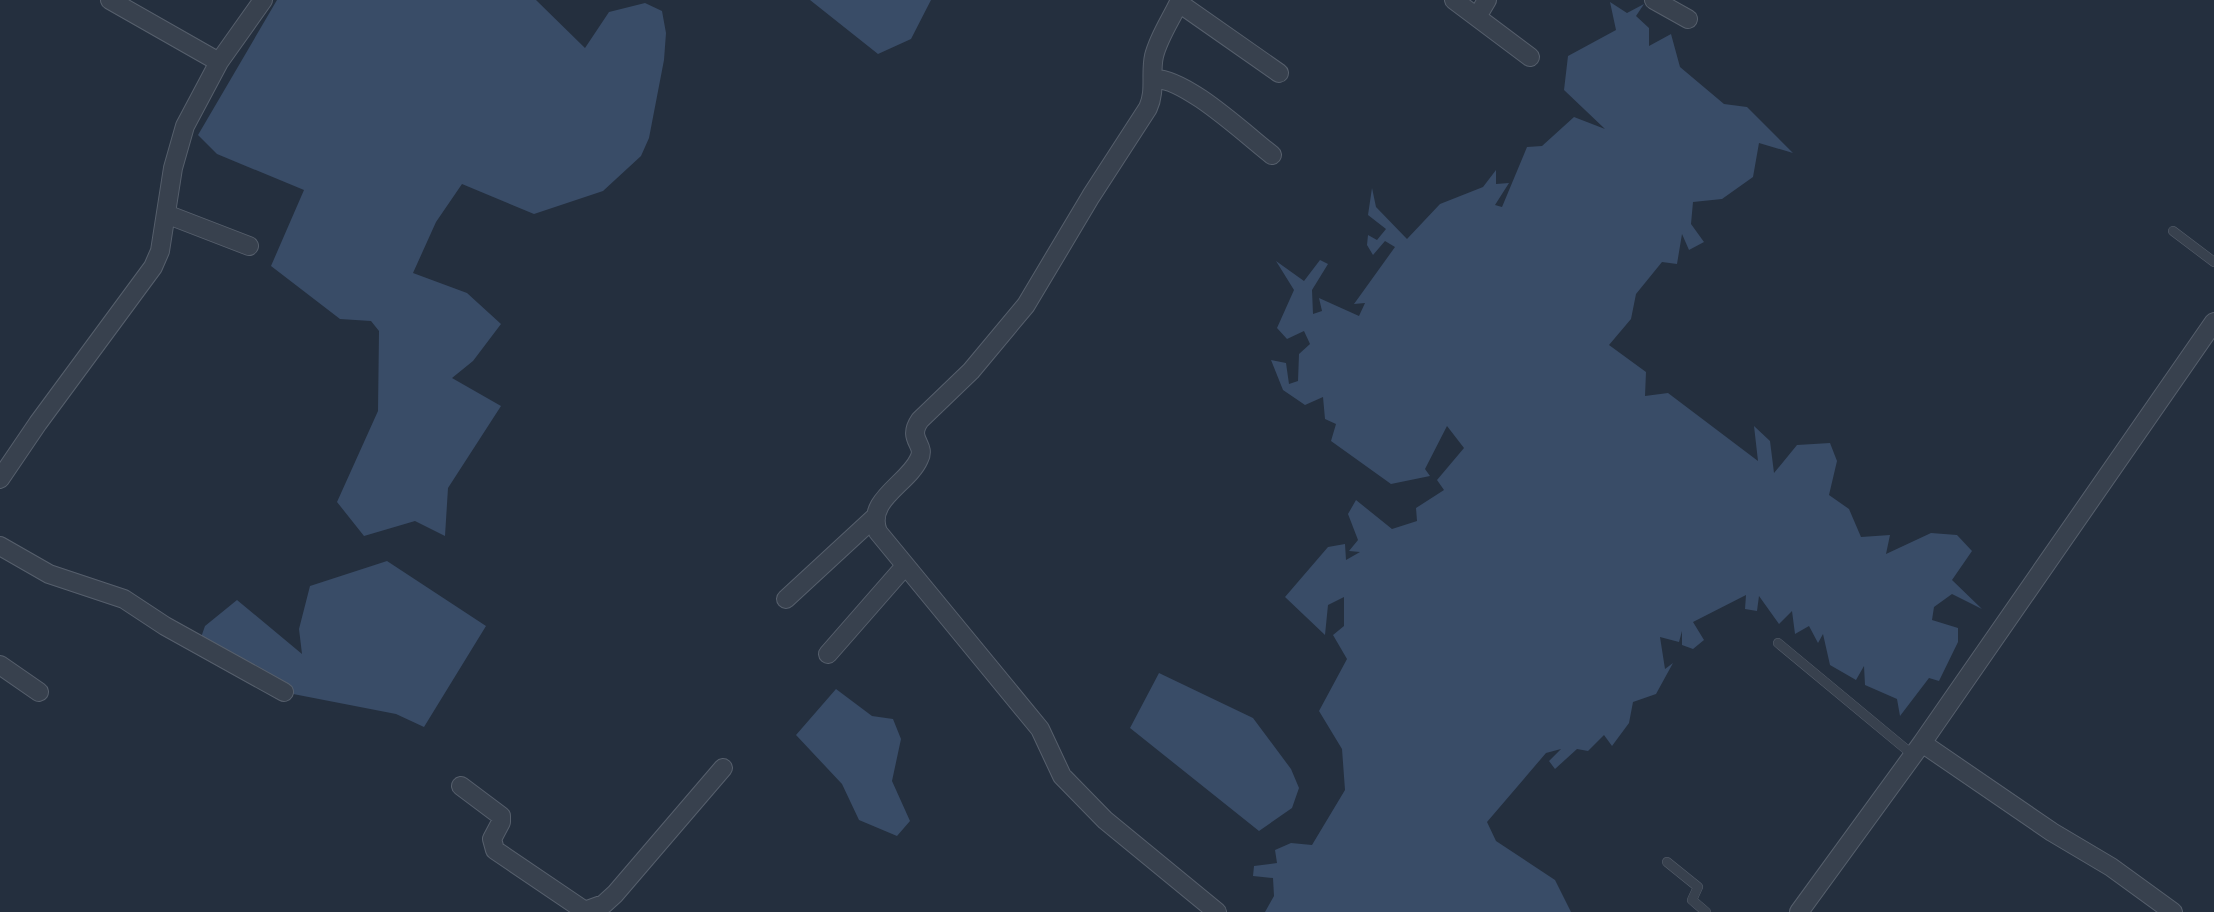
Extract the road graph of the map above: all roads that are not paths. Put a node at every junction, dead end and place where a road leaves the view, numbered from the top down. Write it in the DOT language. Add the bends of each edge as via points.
graph roads {
  1 [pos="110,0"];
  2 [pos="263,0"];
  3 [pos="1454,0"];
  4 [pos="1487,0"];
  5 [pos="1654,0"];
  6 [pos="1180,1"];
  7 [pos="1477,17"];
  8 [pos="1688,19"];
  9 [pos="1530,57"];
  10 [pos="219,62"];
  11 [pos="1279,73"];
  12 [pos="1153,79"];
  13 [pos="1272,155"];
  14 [pos="166,214"];
  15 [pos="2173,231"];
  16 [pos="249,246"];
  17 [pos="2214,262"];
  18 [pos="2214,322"];
  19 [pos="0,479"];
  20 [pos="876,516"];
  21 [pos="0,546"];
  22 [pos="905,566"];
  23 [pos="786,598"];
  24 [pos="1778,644"];
  25 [pos="828,654"];
  26 [pos="0,665"];
  27 [pos="39,692"];
  28 [pos="284,692"];
  29 [pos="1917,749"];
  30 [pos="723,768"];
  31 [pos="461,786"];
  32 [pos="1667,862"];
  33 [pos="584,912"];
  34 [pos="1217,912"];
  35 [pos="1706,912"];
  36 [pos="1798,912"];
  37 [pos="2173,912"];
  1 -- 10 [label="street"];
  2 -- 10 [label="street"];
  3 -- 7 [label="street"];
  4 -- 7 [label="street"];
  5 -- 8 [label="street"];
  6 -- 11 [label="street"];
  6 -- 12 [label="street" via="1157,47"];
  7 -- 9 [label="street"];
  10 -- 14 [label="street" via="181,139"];
  12 -- 13 [label="street" via="1166,80 1192,93"];
  12 -- 20 [label="street" via="1148,108 1026,305 971,371 920,420 914,431 921,451 919,460 883,501"];
  14 -- 16 [label="street"];
  14 -- 19 [label="street" via="160,251 146,280"];
  15 -- 17 [label="lane"];
  18 -- 29 [label="street"];
  20 -- 22 [label="street" via="878,532"];
  20 -- 23 [label="street"];
  21 -- 28 [label="street" via="49,574 124,599"];
  22 -- 25 [label="street"];
  22 -- 34 [label="street" via="1040,729 1062,776 1105,820"];
  24 -- 29 [label="lane"];
  26 -- 27 [label="street"];
  29 -- 36 [label="street"];
  29 -- 37 [label="street" via="2111,867"];
  30 -- 33 [label="street" via="615,894 604,904"];
  31 -- 33 [label="street" via="501,816 492,842 495,850"];
  32 -- 35 [label="lane" via="1698,887 1692,900"];
}
